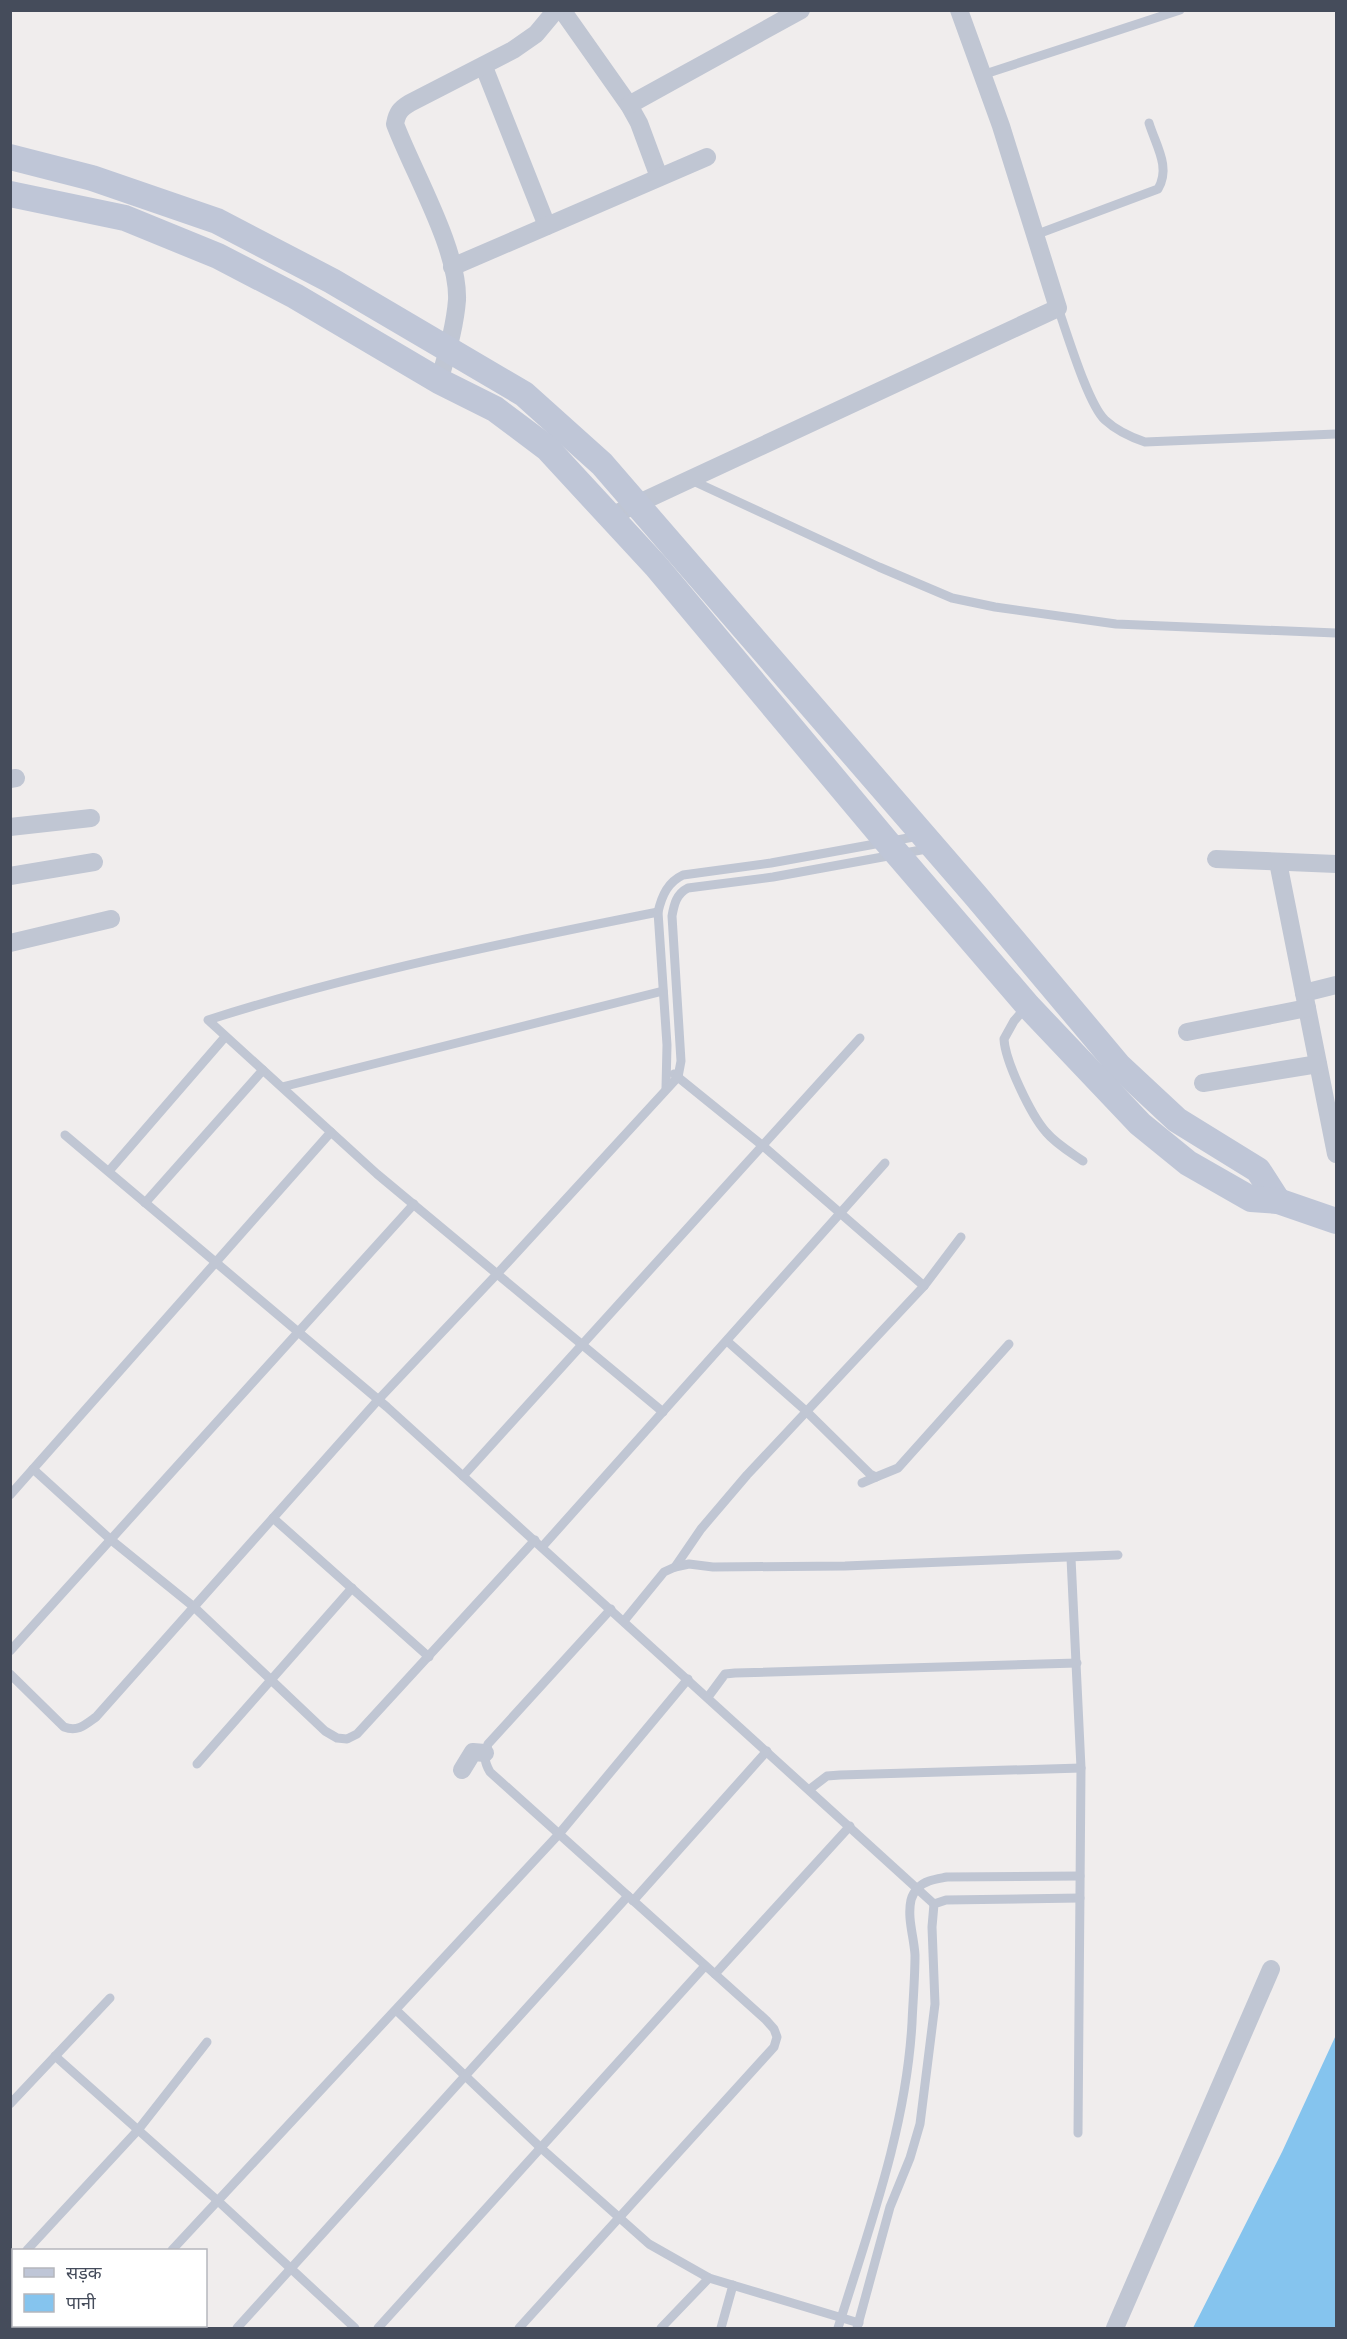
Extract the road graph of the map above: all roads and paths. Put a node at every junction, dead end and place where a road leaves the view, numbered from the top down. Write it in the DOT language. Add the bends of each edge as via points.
graph roads {
  1 [pos="556,10"];
  2 [pos="562,10"];
  3 [pos="801,10"];
  4 [pos="959,10"];
  5 [pos="1180,10"];
  6 [pos="484,67"];
  7 [pos="982,75"];
  8 [pos="629,105"];
  9 [pos="1149,123"];
  10 [pos="707,157"];
  11 [pos="10,158"];
  12 [pos="659,177"];
  13 [pos="10,194"];
  14 [pos="547,226"];
  15 [pos="1035,235"];
  16 [pos="452,267"];
  17 [pos="1058,308"];
  18 [pos="448,349"];
  19 [pos="439,381"];
  20 [pos="1336,435"];
  21 [pos="688,479"];
  22 [pos="635,503"];
  23 [pos="609,517"];
  24 [pos="1336,633"];
  25 [pos="91,818"];
  26 [pos="10,827"];
  27 [pos="929,841"];
  28 [pos="893,849"];
  29 [pos="1216,859"];
  30 [pos="94,862"];
  31 [pos="1278,862"];
  32 [pos="1336,864"];
  33 [pos="10,876"];
  34 [pos="658,912"];
  35 [pos="111,920"];
  36 [pos="10,942"];
  37 [pos="1336,985"];
  38 [pos="663,991"];
  39 [pos="1306,1000"];
  40 [pos="1028,1006"];
  41 [pos="1187,1032"];
  42 [pos="225,1036"];
  43 [pos="860,1038"];
  44 [pos="263,1070"];
  45 [pos="667,1070"];
  46 [pos="1325,1072"];
  47 [pos="678,1077"];
  48 [pos="1203,1083"];
  49 [pos="282,1088"];
  50 [pos="666,1088"];
  51 [pos="1158,1102"];
  52 [pos="1140,1124"];
  53 [pos="331,1132"];
  54 [pos="65,1135"];
  55 [pos="762,1146"];
  56 [pos="1336,1154"];
  57 [pos="1083,1161"];
  58 [pos="885,1163"];
  59 [pos="109,1171"];
  60 [pos="1278,1201"];
  61 [pos="146,1203"];
  62 [pos="414,1204"];
  63 [pos="1335,1214"];
  64 [pos="841,1215"];
  65 [pos="961,1237"];
  66 [pos="217,1263"];
  67 [pos="497,1274"];
  68 [pos="924,1286"];
  69 [pos="298,1332"];
  70 [pos="727,1341"];
  71 [pos="1009,1344"];
  72 [pos="582,1345"];
  73 [pos="378,1400"];
  74 [pos="806,1411"];
  75 [pos="663,1412"];
  76 [pos="33,1469"];
  77 [pos="463,1476"];
  78 [pos="876,1477"];
  79 [pos="862,1483"];
  80 [pos="10,1495"];
  81 [pos="273,1518"];
  82 [pos="110,1539"];
  83 [pos="538,1544"];
  84 [pos="1118,1556"];
  85 [pos="1071,1558"];
  86 [pos="675,1567"];
  87 [pos="352,1588"];
  88 [pos="194,1607"];
  89 [pos="610,1609"];
  90 [pos="624,1621"];
  91 [pos="10,1651"];
  92 [pos="429,1657"];
  93 [pos="1077,1663"];
  94 [pos="10,1674"];
  95 [pos="688,1679"];
  96 [pos="270,1680"];
  97 [pos="708,1697"];
  98 [pos="767,1751"];
  99 [pos="484,1753"];
  100 [pos="197,1764"];
  101 [pos="1081,1768"];
  102 [pos="462,1770"];
  103 [pos="810,1789"];
  104 [pos="850,1826"];
  105 [pos="559,1834"];
  106 [pos="1080,1876"];
  107 [pos="918,1888"];
  108 [pos="1080,1898"];
  109 [pos="631,1899"];
  110 [pos="934,1904"];
  111 [pos="705,1966"];
  112 [pos="1271,1969"];
  113 [pos="715,1974"];
  114 [pos="110,1998"];
  115 [pos="396,2010"];
  116 [pos="207,2042"];
  117 [pos="55,2056"];
  118 [pos="466,2075"];
  119 [pos="10,2104"];
  120 [pos="138,2130"];
  121 [pos="1078,2133"];
  122 [pos="541,2148"];
  123 [pos="218,2201"];
  124 [pos="620,2219"];
  125 [pos="28,2249"];
  126 [pos="173,2249"];
  127 [pos="290,2270"];
  128 [pos="709,2278"];
  129 [pos="733,2285"];
  130 [pos="842,2317"];
  131 [pos="858,2326"];
  132 [pos="237,2328"];
  133 [pos="355,2328"];
  134 [pos="378,2328"];
  135 [pos="519,2328"];
  136 [pos="661,2328"];
  137 [pos="721,2328"];
  138 [pos="838,2328"];
  139 [pos="1115,2328"];
  1 -- 6 [label="street" via="536,33"];
  2 -- 8 [label="street"];
  3 -- 8 [label="street"];
  4 -- 7 [label="street"];
  5 -- 7 [label="lane"];
  6 -- 14 [label="street"];
  6 -- 16 [label="street" via="400,109 394,124 442,233"];
  7 -- 15 [label="street"];
  8 -- 12 [label="street"];
  9 -- 15 [label="lane" via="1164,169 1158,189"];
  10 -- 12 [label="street"];
  11 -- 18 [label="street" via="92,178 217,221 332,281"];
  12 -- 14 [label="street"];
  13 -- 19 [label="street" via="125,218 218,256 295,296"];
  14 -- 16 [label="street"];
  15 -- 17 [label="street"];
  16 -- 18 [label="street" via="457,299"];
  17 -- 20 [label="lane" via="1089,392 1103,418 1124,435 1145,442"];
  17 -- 21 [label="street"];
  18 -- 19 [label="street"];
  18 -- 22 [label="street" via="524,394 602,464"];
  19 -- 23 [label="street" via="495,409 547,448"];
  21 -- 22 [label="street"];
  21 -- 24 [label="lane" via="952,598 1116,624"];
  22 -- 23 [label="street"];
  22 -- 27 [label="street"];
  23 -- 28 [label="street" via="656,566"];
  25 -- 26 [label="street"];
  27 -- 28 [label="lane"];
  27 -- 28 [label="lane"];
  27 -- 51 [label="street" via="1119,1066"];
  28 -- 34 [label="lane" via="684,875 667,888"];
  28 -- 40 [label="street"];
  28 -- 47 [label="lane" via="773,877 682,891 672,916 681,1061"];
  29 -- 31 [label="street"];
  30 -- 33 [label="street"];
  31 -- 32 [label="street"];
  31 -- 39 [label="street"];
  34 -- 38 [label="lane"];
  34 -- 42 [label="lane" via="418,963 208,1020"];
  35 -- 36 [label="street"];
  37 -- 39 [label="street"];
  38 -- 45 [label="lane"];
  38 -- 49 [label="lane"];
  39 -- 41 [label="street"];
  39 -- 46 [label="street"];
  40 -- 52 [label="street"];
  40 -- 57 [label="lane" via="1014,1021 1004,1039 1004,1049 1038,1122 1048,1135"];
  42 -- 44 [label="lane"];
  42 -- 59 [label="lane"];
  43 -- 55 [label="lane"];
  44 -- 49 [label="lane"];
  44 -- 61 [label="lane"];
  45 -- 47 [label="lane"];
  45 -- 50 [label="lane"];
  46 -- 48 [label="street"];
  46 -- 56 [label="street"];
  47 -- 50 [label="lane"];
  47 -- 55 [label="lane"];
  49 -- 53 [label="lane"];
  50 -- 67 [label="lane"];
  51 -- 52 [label="street"];
  51 -- 60 [label="street" via="1177,1120 1258,1170"];
  52 -- 60 [label="street" via="1188,1164 1251,1199"];
  53 -- 62 [label="lane"];
  53 -- 66 [label="lane"];
  54 -- 59 [label="lane"];
  55 -- 64 [label="lane"];
  55 -- 72 [label="lane"];
  58 -- 64 [label="lane"];
  59 -- 61 [label="lane"];
  60 -- 63 [label="street"];
  61 -- 66 [label="lane"];
  62 -- 67 [label="lane"];
  62 -- 69 [label="lane"];
  64 -- 68 [label="lane"];
  64 -- 70 [label="lane"];
  65 -- 68 [label="lane"];
  66 -- 69 [label="lane"];
  66 -- 76 [label="lane"];
  67 -- 72 [label="lane"];
  67 -- 73 [label="lane"];
  68 -- 74 [label="lane"];
  69 -- 73 [label="lane"];
  69 -- 82 [label="lane"];
  70 -- 74 [label="lane"];
  70 -- 75 [label="lane"];
  71 -- 78 [label="lane" via="898,1468"];
  72 -- 75 [label="lane"];
  72 -- 77 [label="lane"];
  73 -- 77 [label="lane"];
  73 -- 81 [label="lane"];
  74 -- 78 [label="lane"];
  74 -- 86 [label="lane" via="701,1529"];
  75 -- 83 [label="lane"];
  76 -- 80 [label="lane"];
  76 -- 82 [label="lane"];
  77 -- 83 [label="lane"];
  78 -- 79 [label="lane"];
  81 -- 87 [label="lane"];
  81 -- 88 [label="lane"];
  82 -- 88 [label="lane"];
  82 -- 91 [label="lane"];
  83 -- 89 [label="lane"];
  83 -- 92 [label="lane"];
  84 -- 85 [label="lane"];
  85 -- 86 [label="lane"];
  85 -- 93 [label="lane"];
  86 -- 90 [label="lane" via="664,1572"];
  87 -- 92 [label="lane"];
  87 -- 96 [label="lane"];
  88 -- 94 [label="lane" via="83,1727 64,1728"];
  88 -- 96 [label="lane"];
  89 -- 90 [label="lane"];
  89 -- 99 [label="lane"];
  90 -- 95 [label="lane"];
  92 -- 96 [label="lane" via="357,1734 347,1739 325,1731"];
  93 -- 97 [label="lane" via="735,1673 725,1674"];
  93 -- 101 [label="lane"];
  95 -- 97 [label="lane"];
  95 -- 105 [label="lane"];
  96 -- 100 [label="lane"];
  97 -- 98 [label="lane"];
  98 -- 103 [label="lane"];
  98 -- 109 [label="lane"];
  99 -- 102 [label="street" via="473,1752"];
  99 -- 105 [label="lane" via="490,1772"];
  101 -- 103 [label="lane" via="827,1776"];
  101 -- 106 [label="lane"];
  103 -- 104 [label="lane"];
  104 -- 107 [label="lane"];
  104 -- 113 [label="lane"];
  105 -- 109 [label="lane"];
  105 -- 115 [label="lane"];
  106 -- 107 [label="lane" via="947,1877"];
  106 -- 108 [label="lane"];
  107 -- 110 [label="lane"];
  107 -- 130 [label="lane" via="911,1898 914,1986 900,2117 886,2178"];
  108 -- 110 [label="lane" via="946,1900"];
  108 -- 121 [label="lane"];
  109 -- 111 [label="lane"];
  109 -- 118 [label="lane"];
  110 -- 131 [label="lane" via="935,2004 920,2124 890,2207"];
  111 -- 113 [label="lane"];
  111 -- 122 [label="lane"];
  112 -- 139 [label="street"];
  113 -- 124 [label="lane" via="774,2029 774,2047"];
  114 -- 117 [label="lane"];
  115 -- 118 [label="lane"];
  115 -- 123 [label="lane"];
  116 -- 120 [label="lane"];
  117 -- 119 [label="lane"];
  117 -- 120 [label="lane"];
  118 -- 122 [label="lane"];
  118 -- 127 [label="lane"];
  120 -- 123 [label="lane"];
  120 -- 125 [label="lane"];
  122 -- 124 [label="lane"];
  122 -- 134 [label="lane"];
  123 -- 126 [label="lane"];
  123 -- 127 [label="lane"];
  124 -- 128 [label="lane" via="667,2256"];
  124 -- 135 [label="lane"];
  127 -- 132 [label="lane"];
  127 -- 133 [label="lane"];
  128 -- 129 [label="lane"];
  128 -- 136 [label="lane"];
  129 -- 130 [label="lane"];
  129 -- 137 [label="lane"];
  130 -- 131 [label="lane"];
  130 -- 138 [label="lane"];
}
